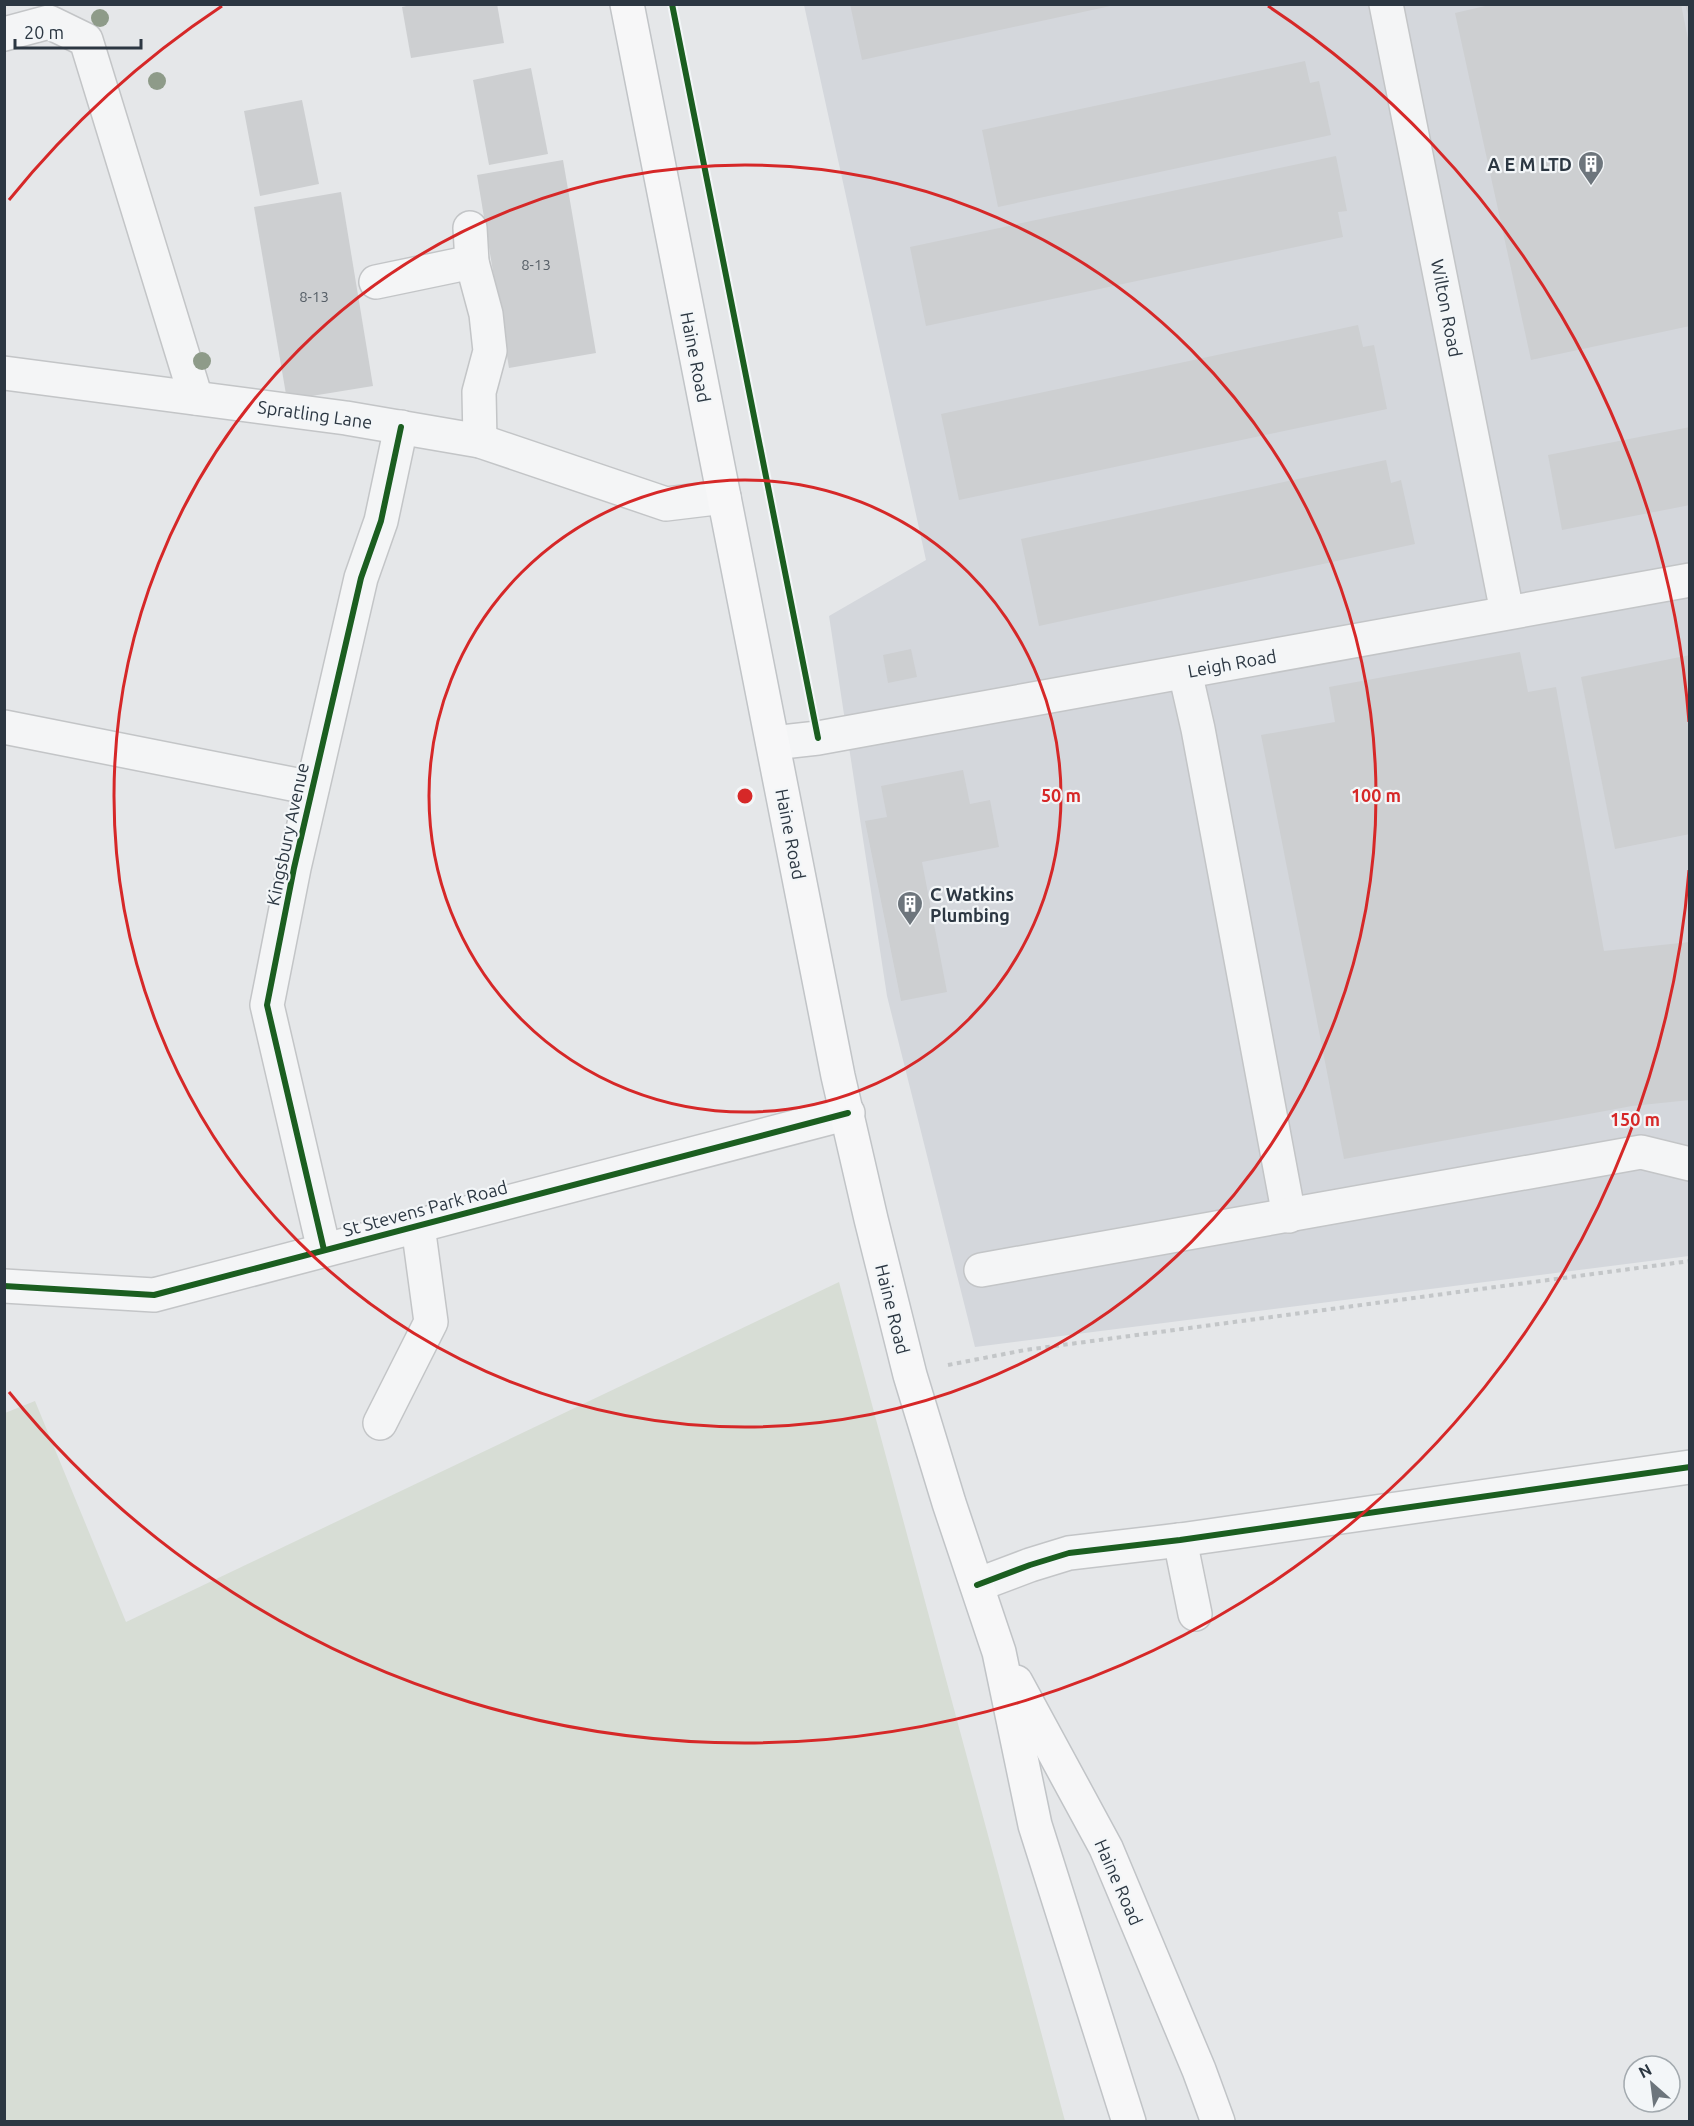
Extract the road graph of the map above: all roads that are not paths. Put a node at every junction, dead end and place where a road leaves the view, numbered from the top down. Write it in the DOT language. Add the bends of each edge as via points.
graph roads {
  1 [pos="627,4"];
  2 [pos="1386,4"];
  3 [pos="4,34"];
  4 [pos="470,228"];
  5 [pos="472,262"];
  6 [pos="376,282"];
  7 [pos="4,373"];
  8 [pos="196,398"];
  9 [pos="401,427"];
  10 [pos="480,441"];
  11 [pos="724,497"];
  12 [pos="1689,580"];
  13 [pos="1507,612"];
  14 [pos="1185,672"];
  15 [pos="4,728"];
  16 [pos="773,743"];
  17 [pos="312,788"];
  18 [pos="848,1113"];
  19 [pos="1689,1164"];
  20 [pos="1289,1216"];
  21 [pos="418,1226"];
  22 [pos="324,1250"];
  23 [pos="981,1270"];
  24 [pos="4,1286"];
  25 [pos="380,1423"];
  26 [pos="1689,1467"];
  27 [pos="1180,1540"];
  28 [pos="976,1585"];
  29 [pos="1195,1614"];
  30 [pos="999,1652"];
  31 [pos="1128,2121"];
  32 [pos="1218,2121"];
  1 -- 11 [label="main road, Haine Road"];
  2 -- 13 [label="street, Wilton Road"];
  3 -- 8 [label="street" via="49,22 86,40"];
  4 -- 5 [label="street"];
  5 -- 6 [label="street"];
  5 -- 10 [label="street" via="486,314 490,351 479,392"];
  7 -- 8 [label="street, Spratling Lane"];
  8 -- 9 [label="street, Spratling Lane"];
  9 -- 10 [label="street, Spratling Lane"];
  9 -- 17 [label="street, Kingsbury Avenue" via="381,521 361,578"];
  10 -- 11 [label="street, Spratling Lane" via="666,504"];
  11 -- 16 [label="main road, Haine Road"];
  12 -- 13 [label="street, Leigh Road"];
  13 -- 14 [label="street, Leigh Road"];
  14 -- 16 [label="street, Leigh Road"];
  14 -- 20 [label="street"];
  15 -- 17 [label="street"];
  16 -- 18 [label="main road, Haine Road"];
  17 -- 22 [label="street, Kingsbury Avenue" via="267,1005"];
  18 -- 21 [label="street, St Stevens Park Road"];
  18 -- 28 [label="main road, Haine Road" via="910,1375"];
  19 -- 20 [label="street" via="1641,1152"];
  20 -- 23 [label="street"];
  21 -- 22 [label="street, St Stevens Park Road"];
  21 -- 25 [label="street, St Stevens Park Road" via="431,1322"];
  22 -- 24 [label="street, St Stevens Park Road" via="154,1295"];
  26 -- 27 [label="street"];
  27 -- 28 [label="street" via="1069,1553"];
  27 -- 29 [label="street"];
  28 -- 30 [label="main road, Haine Road"];
  30 -- 31 [label="main road, Haine Road" via="1035,1826"];
  30 -- 32 [label="main road, Haine Road" via="1106,1848"];
}
